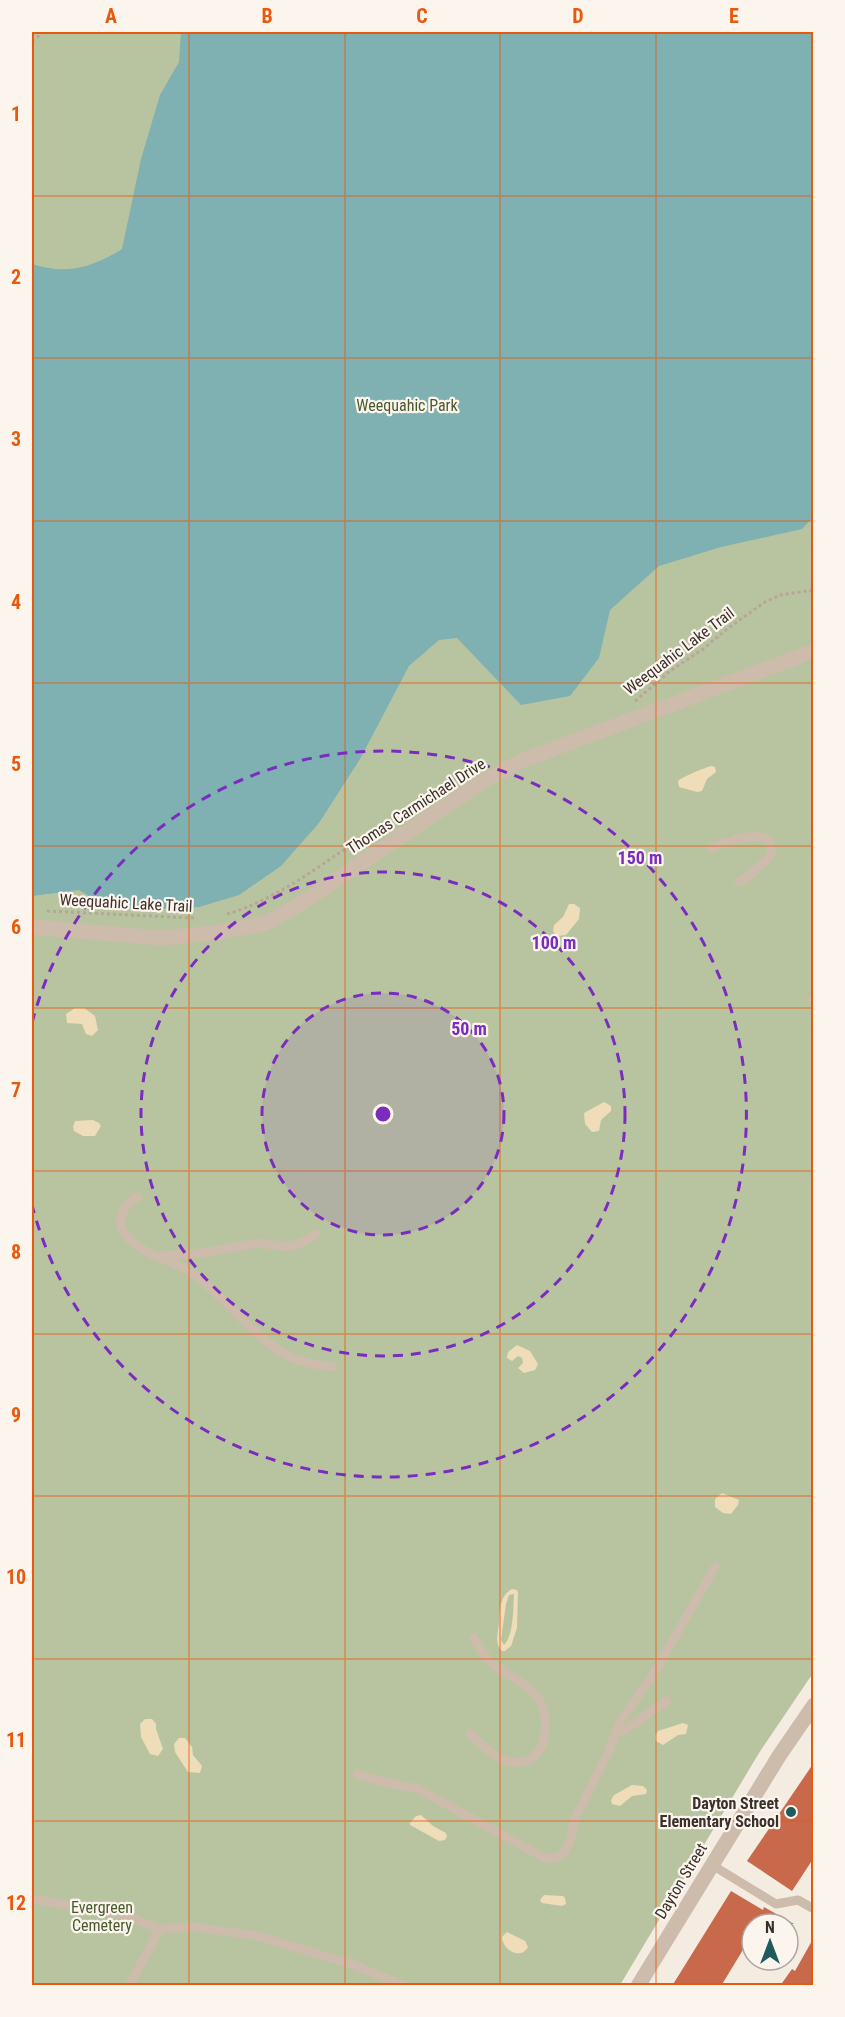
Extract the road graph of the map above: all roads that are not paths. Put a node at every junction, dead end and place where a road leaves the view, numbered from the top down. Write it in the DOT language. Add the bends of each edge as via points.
graph roads {
  1 [pos="813,652"];
  2 [pos="712,848"];
  3 [pos="739,882"];
  4 [pos="32,927"];
  5 [pos="138,1197"];
  6 [pos="316,1234"];
  7 [pos="156,1256"];
  8 [pos="333,1367"];
  9 [pos="715,1567"];
  10 [pos="474,1638"];
  11 [pos="667,1701"];
  12 [pos="813,1705"];
  13 [pos="618,1732"];
  14 [pos="470,1734"];
  15 [pos="358,1774"];
  16 [pos="712,1865"];
  17 [pos="32,1899"];
  18 [pos="813,1909"];
  19 [pos="160,1929"];
  20 [pos="129,1986"];
  21 [pos="405,1986"];
  22 [pos="638,1986"];
  1 -- 4 [label="street, Thomas Carmichael Drive" via="521,761 482,782 264,924 160,938"];
  2 -- 3 [label="lane" via="761,836 771,841 770,856"];
  5 -- 7 [label="lane" via="127,1204 121,1225 136,1246"];
  6 -- 7 [label="lane" via="289,1247 258,1243 181,1256"];
  7 -- 8 [label="lane" via="196,1276 285,1353 303,1362"];
  9 -- 13 [label="lane" via="653,1675 621,1720"];
  10 -- 14 [label="lane" via="490,1662 534,1691 543,1706 546,1731 540,1750 520,1763 491,1752"];
  11 -- 13 [label="lane"];
  12 -- 16 [label="street, Dayton Street"];
  13 -- 15 [label="lane" via="575,1819 566,1849 556,1858 533,1853 418,1789"];
  16 -- 18 [label="lane" via="776,1904 798,1900"];
  16 -- 22 [label="street, Dayton Street"];
  17 -- 19 [label="lane" via="125,1915"];
  19 -- 20 [label="lane"];
  19 -- 21 [label="lane" via="194,1927 258,1936 351,1964"];
}
